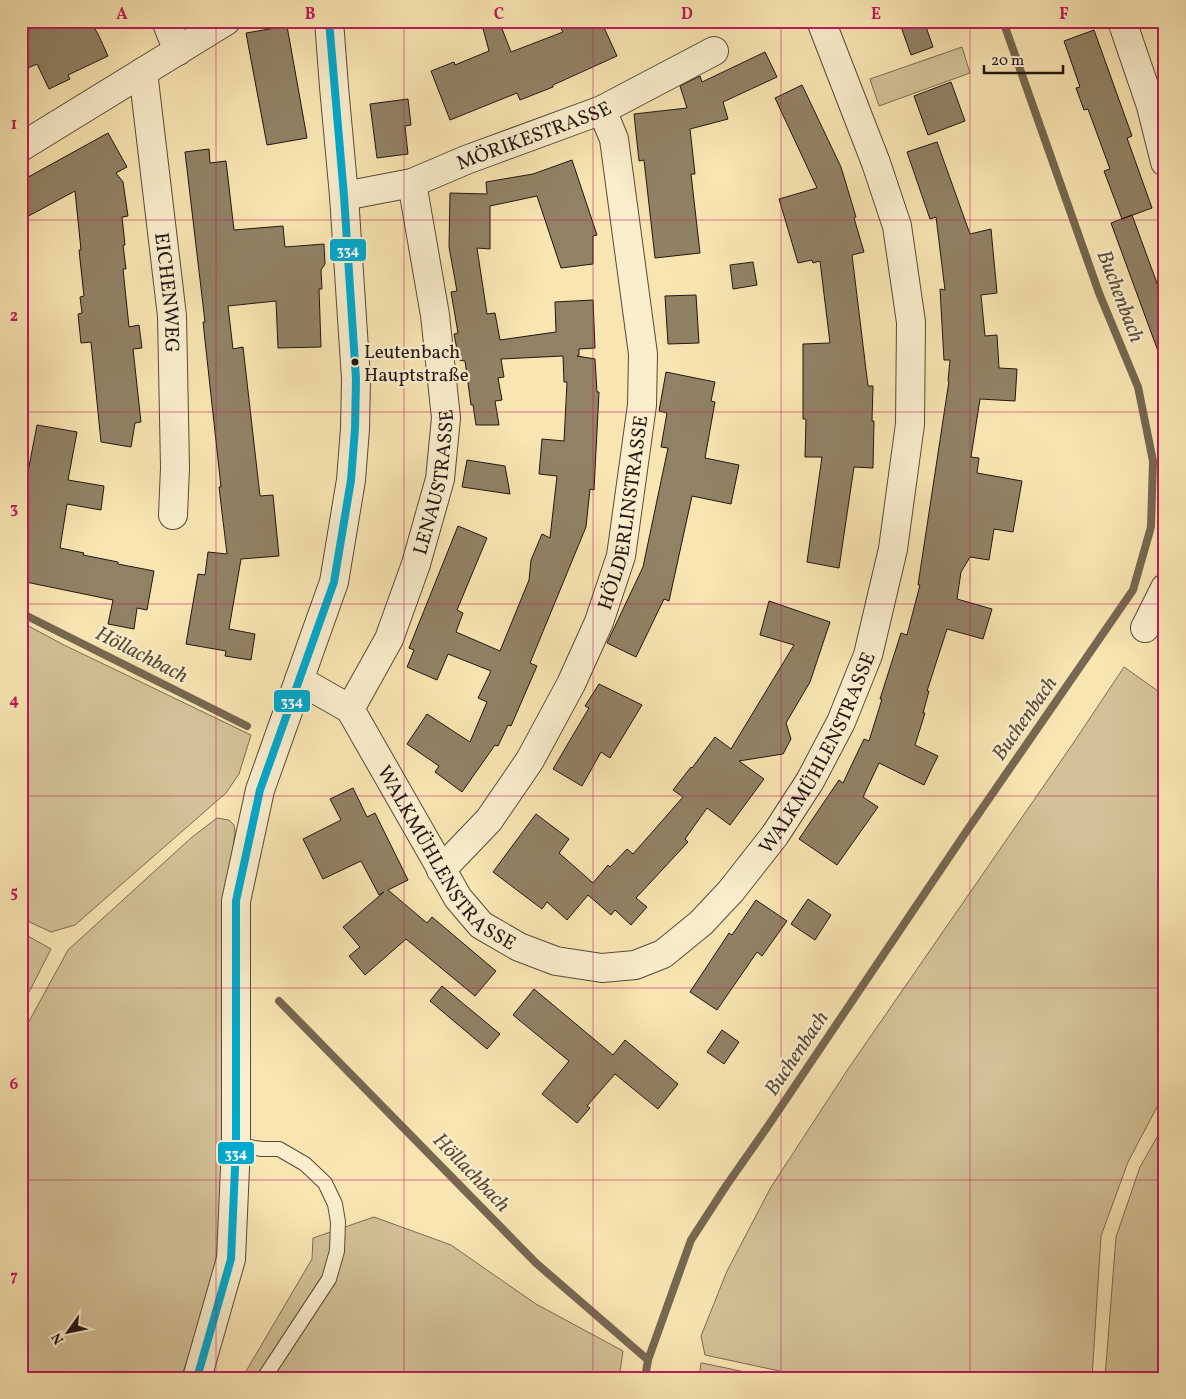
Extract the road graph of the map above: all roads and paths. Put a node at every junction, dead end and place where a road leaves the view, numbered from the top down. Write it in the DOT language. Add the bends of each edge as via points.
graph roads {
  1 [pos="166,21"];
  2 [pos="226,21"];
  3 [pos="330,21"];
  4 [pos="821,21"];
  5 [pos="1122,21"];
  6 [pos="178,51"];
  7 [pos="714,52"];
  8 [pos="143,72"];
  9 [pos="1158,104"];
  10 [pos="602,110"];
  11 [pos="21,147"];
  12 [pos="1165,162"];
  13 [pos="412,183"];
  14 [pos="344,196"];
  15 [pos="173,514"];
  16 [pos="1165,588"];
  17 [pos="1145,628"];
  18 [pos="299,680"];
  19 [pos="350,709"];
  20 [pos="441,870"];
  21 [pos="236,1145"];
  22 [pos="197,1378"];
  23 [pos="264,1378"];
  1 -- 6 [label="street"];
  2 -- 6 [label="street"];
  3 -- 14 [label="street"];
  4 -- 20 [label="street, WALKMÜHLENSTRASSE" via="876,163 896,226 911,322 910,424 893,549 868,655 840,722 810,781 776,835 731,891 701,923 662,954 635,965 602,968 556,961 519,947 481,925 458,898"];
  5 -- 9 [label="street"];
  6 -- 8 [label="street"];
  7 -- 10 [label="street, MÖRIKESTRASSE"];
  8 -- 11 [label="street"];
  8 -- 15 [label="street, EICHENWEG" via="172,316"];
  9 -- 12 [label="street"];
  10 -- 13 [label="street, MÖRIKESTRASSE"];
  10 -- 20 [label="street, HÖLDERLINSTRASSE" via="614,139 643,354 642,405 621,556 591,640 530,760 489,820"];
  13 -- 14 [label="street, MÖRIKESTRASSE"];
  13 -- 19 [label="street, LENAUSTRASSE" via="435,315 446,418 440,479 416,564 389,639"];
  14 -- 18 [label="street" via="356,379 351,480 334,582"];
  16 -- 17 [label="street"];
  18 -- 19 [label="street"];
  18 -- 21 [label="street" via="260,790 236,901"];
  19 -- 20 [label="street, WALKMÜHLENSTRASSE"];
  21 -- 22 [label="street" via="231,1259"];
  21 -- 23 [label="lane" via="279,1149 305,1164 325,1183 335,1204 338,1222 337,1251 329,1279"];
}
